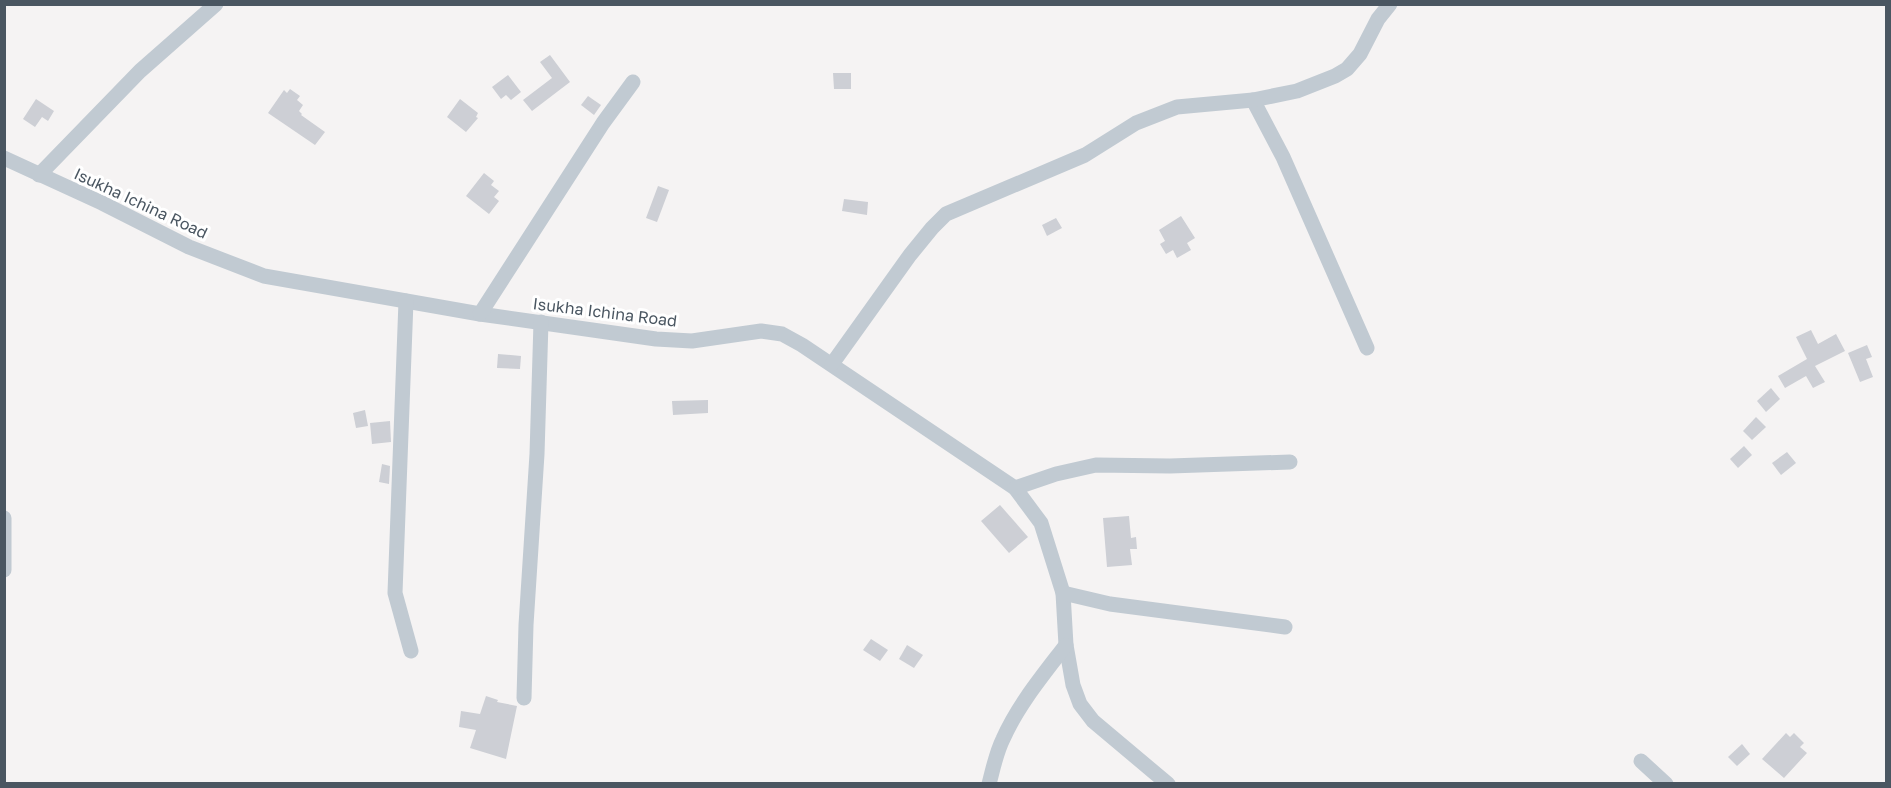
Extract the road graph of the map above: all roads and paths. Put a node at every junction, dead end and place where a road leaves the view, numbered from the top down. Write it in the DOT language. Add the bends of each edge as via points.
graph roads {
  1 [pos="216,4"];
  2 [pos="1390,4"];
  3 [pos="633,82"];
  4 [pos="1253,100"];
  5 [pos="4,158"];
  6 [pos="39,175"];
  7 [pos="406,301"];
  8 [pos="480,314"];
  9 [pos="541,322"];
  10 [pos="1367,348"];
  11 [pos="832,364"];
  12 [pos="1290,462"];
  13 [pos="1015,488"];
  14 [pos="4,518"];
  15 [pos="4,570"];
  16 [pos="1063,593"];
  17 [pos="1285,627"];
  18 [pos="1066,645"];
  19 [pos="411,651"];
  20 [pos="524,698"];
  21 [pos="1641,761"];
  22 [pos="988,783"];
  23 [pos="1168,783"];
  24 [pos="1666,783"];
  1 -- 6 [label="street" via="140,71"];
  2 -- 4 [label="street" via="1347,69 1297,91"];
  3 -- 8 [label="street"];
  4 -- 10 [label="street" via="1283,157"];
  4 -- 11 [label="street" via="1177,107 1136,123 1085,154 946,214 910,255"];
  5 -- 6 [label="street, Isukha Ichina Road"];
  6 -- 7 [label="street, Isukha Ichina Road" via="189,247 264,276"];
  7 -- 8 [label="street, Isukha Ichina Road"];
  7 -- 19 [label="street" via="395,593"];
  8 -- 9 [label="street, Isukha Ichina Road"];
  9 -- 11 [label="street, Isukha Ichina Road" via="692,341 761,331 782,334"];
  9 -- 20 [label="street"];
  11 -- 13 [label="street, Isukha Ichina Road"];
  12 -- 13 [label="street" via="1096,465"];
  13 -- 16 [label="street, Isukha Ichina Road" via="1041,523"];
  14 -- 15 [label="street"];
  16 -- 17 [label="street" via="1110,604"];
  16 -- 18 [label="street, Isukha Ichina Road"];
  18 -- 22 [label="street" via="1007,729"];
  18 -- 23 [label="street, Isukha Ichina Road" via="1080,704 1093,721"];
  21 -- 24 [label="street"];
}
